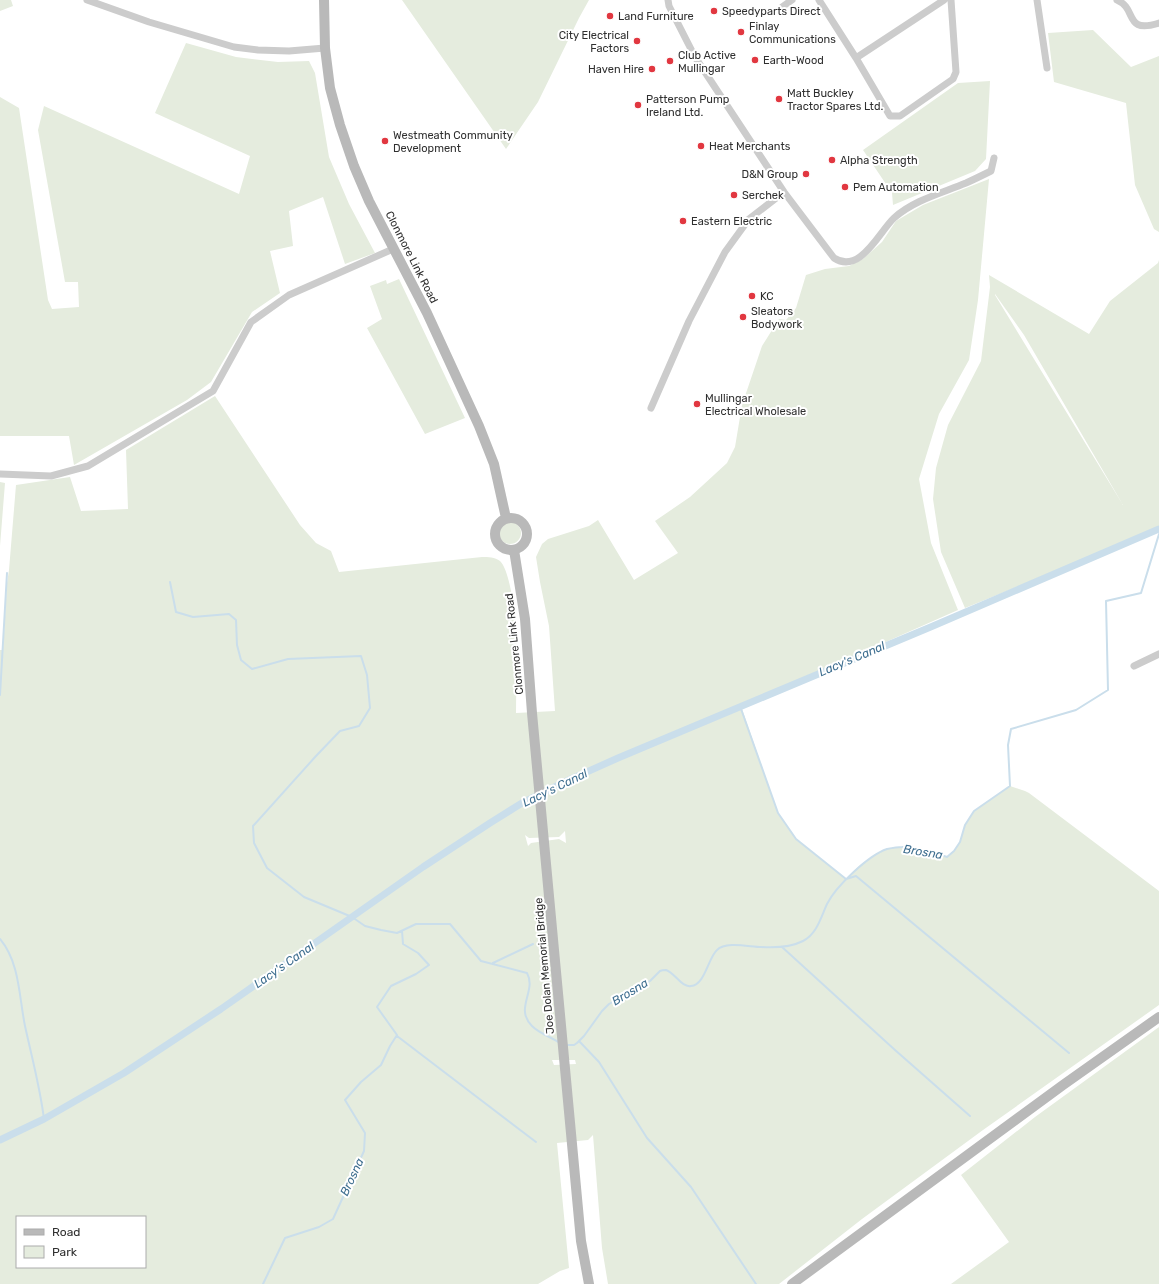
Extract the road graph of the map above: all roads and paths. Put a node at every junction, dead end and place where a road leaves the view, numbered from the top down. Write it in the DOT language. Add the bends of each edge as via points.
graph roads {
  1 [pos="87,0"];
  2 [pos="324,0"];
  3 [pos="668,0"];
  4 [pos="792,0"];
  5 [pos="819,0"];
  6 [pos="944,0"];
  7 [pos="951,0"];
  8 [pos="1037,0"];
  9 [pos="1117,0"];
  10 [pos="782,7"];
  11 [pos="1159,23"];
  12 [pos="325,48"];
  13 [pos="856,58"];
  14 [pos="1047,68"];
  15 [pos="994,158"];
  16 [pos="784,192"];
  17 [pos="394,249"];
  18 [pos="651,408"];
  19 [pos="0,474"];
  20 [pos="506,518"];
  21 [pos="514,550"];
  22 [pos="1159,654"];
  23 [pos="1134,666"];
  24 [pos="532,713"];
  25 [pos="1159,1017"];
  26 [pos="589,1284"];
  27 [pos="792,1284"];
  1 -- 12 [label="street" via="149,22 234,47 289,51"];
  2 -- 12 [label="main road, Clonmore Link Road"];
  3 -- 16 [label="street" via="695,57"];
  4 -- 10 [label="street"];
  5 -- 13 [label="street"];
  6 -- 13 [label="street"];
  7 -- 13 [label="street" via="956,72 953,80 900,116 890,116"];
  8 -- 14 [label="street"];
  9 -- 11 [label="street" via="1135,24 1150,26"];
  12 -- 17 [label="main road, Clonmore Link Road" via="330,88 354,166"];
  15 -- 16 [label="street" via="991,171 903,210 865,253 850,261 840,262 834,258"];
  16 -- 18 [label="street" via="749,219 725,252 689,321"];
  17 -- 19 [label="street" via="289,295 251,322 213,391 88,466 51,476"];
  17 -- 20 [label="main road, Clonmore Link Road" via="427,313 479,426 494,464"];
  20 -- 21 [label="main road" via="495,528 495,538 504,549"];
  20 -- 21 [label="main road" via="516,518 526,529 526,540"];
  21 -- 24 [label="main road, Clonmore Link Road" via="525,619"];
  22 -- 23 [label="street"];
  24 -- 26 [label="main road, Joe Dolan Memorial Bridge" via="582,1241"];
  25 -- 27 [label="main road"];
}
